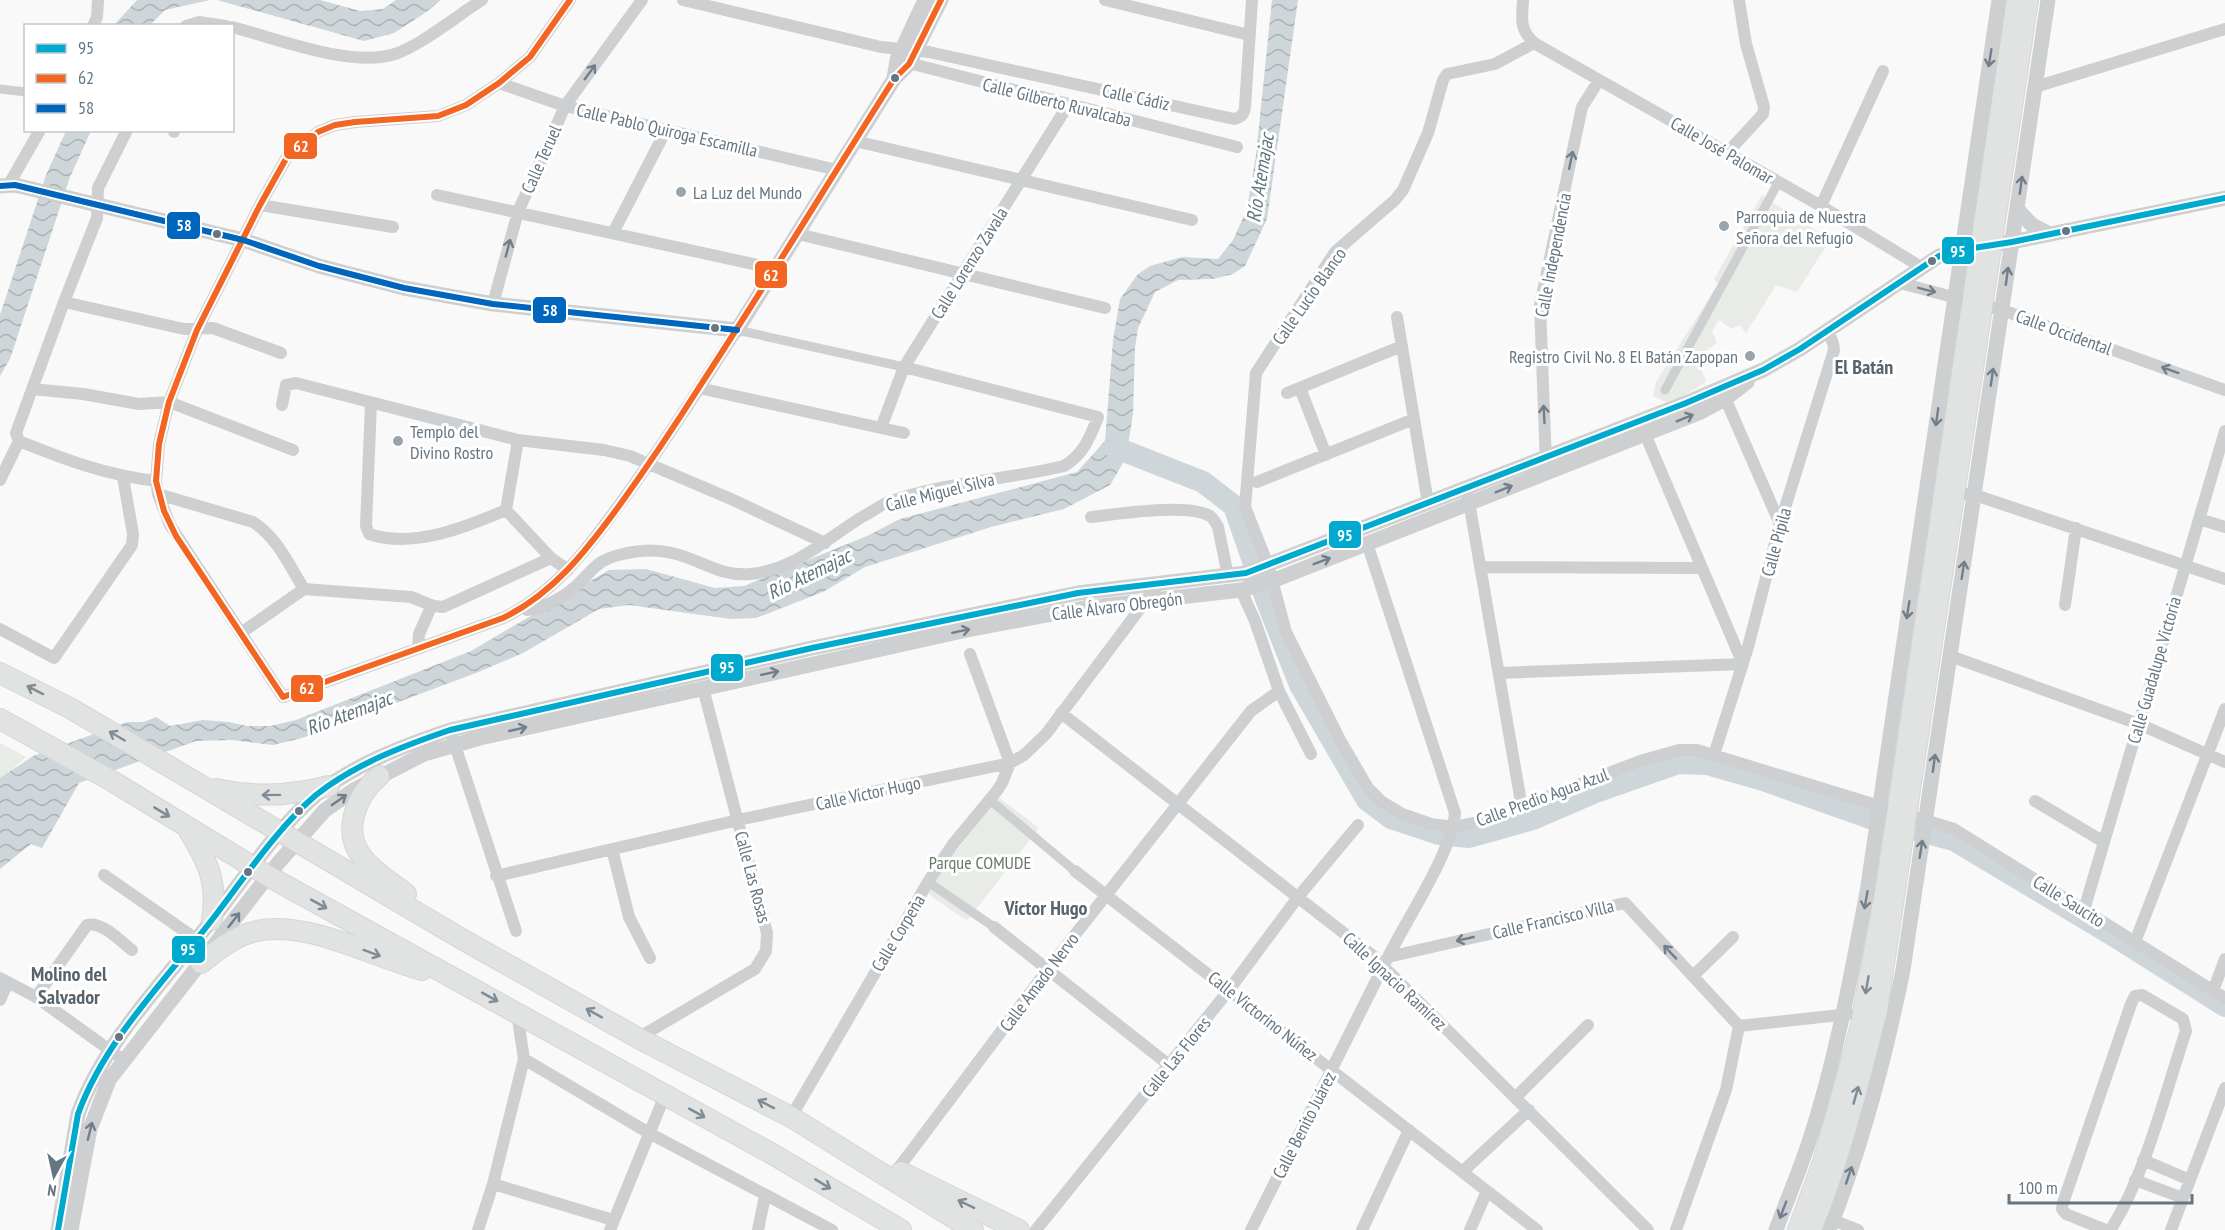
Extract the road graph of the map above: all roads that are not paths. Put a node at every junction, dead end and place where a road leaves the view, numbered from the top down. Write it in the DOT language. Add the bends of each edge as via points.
graph roads {
  1 [pos="98,0"];
  2 [pos="482,0"];
  3 [pos="570,0"];
  4 [pos="642,0"];
  5 [pos="683,0"];
  6 [pos="925,0"];
  7 [pos="941,0"];
  8 [pos="1105,0"];
  9 [pos="1252,0"];
  10 [pos="1523,0"];
  11 [pos="1739,0"];
  12 [pos="1999,0"];
  13 [pos="2016,0"];
  14 [pos="2029,0"];
  15 [pos="2048,0"];
  16 [pos="94,24"];
  17 [pos="192,24"];
  18 [pos="216,24"];
  19 [pos="234,28"];
  20 [pos="2225,29"];
  21 [pos="1249,35"];
  22 [pos="1534,43"];
  23 [pos="906,56"];
  24 [pos="1883,71"];
  25 [pos="1599,80"];
  26 [pos="499,83"];
  27 [pos="2035,87"];
  28 [pos="0,89"];
  29 [pos="24,92"];
  30 [pos="1068,105"];
  31 [pos="565,106"];
  32 [pos="666,130"];
  33 [pos="39,132"];
  34 [pos="126,132"];
  35 [pos="855,141"];
  36 [pos="1237,147"];
  37 [pos="1727,153"];
  38 [pos="837,170"];
  39 [pos="1021,180"];
  40 [pos="1778,183"];
  41 [pos="8,186"];
  42 [pos="437,195"];
  43 [pos="2225,198"];
  44 [pos="92,205"];
  45 [pos="260,205"];
  46 [pos="1821,206"];
  47 [pos="2017,209"];
  48 [pos="518,212"];
  49 [pos="1192,220"];
  50 [pos="393,227"];
  51 [pos="613,233"];
  52 [pos="798,234"];
  53 [pos="2049,234"];
  54 [pos="243,240"];
  55 [pos="2012,242"];
  56 [pos="1977,247"];
  57 [pos="1921,267"];
  58 [pos="776,269"];
  59 [pos="962,274"];
  60 [pos="1900,283"];
  61 [pos="1969,301"];
  62 [pos="63,302"];
  63 [pos="494,304"];
  64 [pos="1105,308"];
  65 [pos="2002,310"];
  66 [pos="1397,317"];
  67 [pos="197,330"];
  68 [pos="737,330"];
  69 [pos="1828,331"];
  70 [pos="1401,346"];
  71 [pos="281,353"];
  72 [pos="904,367"];
  73 [pos="699,388"];
  74 [pos="1300,388"];
  75 [pos="32,389"];
  76 [pos="1665,390"];
  77 [pos="2225,390"];
  78 [pos="1287,393"];
  79 [pos="1723,393"];
  80 [pos="169,402"];
  81 [pos="371,403"];
  82 [pos="282,405"];
  83 [pos="1414,419"];
  84 [pos="881,428"];
  85 [pos="2225,430"];
  86 [pos="904,433"];
  87 [pos="1645,434"];
  88 [pos="518,440"];
  89 [pos="19,441"];
  90 [pos="292,450"];
  91 [pos="1326,454"];
  92 [pos="650,464"];
  93 [pos="1546,465"];
  94 [pos="123,477"];
  95 [pos="0,480"];
  96 [pos="156,480"];
  97 [pos="1257,482"];
  98 [pos="1942,491"];
  99 [pos="158,494"];
  100 [pos="1468,495"];
  101 [pos="1974,495"];
  102 [pos="1428,503"];
  103 [pos="506,510"];
  104 [pos="1091,517"];
  105 [pos="2199,519"];
  106 [pos="1780,524"];
  107 [pos="2076,528"];
  108 [pos="2225,528"];
  109 [pos="825,543"];
  110 [pos="1367,543"];
  111 [pos="551,558"];
  112 [pos="2186,564"];
  113 [pos="1266,566"];
  114 [pos="1480,567"];
  115 [pos="1702,568"];
  116 [pos="568,570"];
  117 [pos="1235,575"];
  118 [pos="2225,579"];
  119 [pos="1270,581"];
  120 [pos="1160,582"];
  121 [pos="304,589"];
  122 [pos="1244,589"];
  123 [pos="1146,601"];
  124 [pos="2065,605"];
  125 [pos="430,607"];
  126 [pos="521,610"];
  127 [pos="0,629"];
  128 [pos="241,633"];
  129 [pos="418,648"];
  130 [pos="970,654"];
  131 [pos="1950,656"];
  132 [pos="1743,664"];
  133 [pos="0,673"];
  134 [pos="1498,673"];
  135 [pos="703,688"];
  136 [pos="1279,691"];
  137 [pos="2225,709"];
  138 [pos="1061,713"];
  139 [pos="0,719"];
  140 [pos="2139,724"];
  141 [pos="452,737"];
  142 [pos="1311,754"];
  143 [pos="2208,754"];
  144 [pos="1714,755"];
  145 [pos="2225,762"];
  146 [pos="1010,763"];
  147 [pos="379,776"];
  148 [pos="197,783"];
  149 [pos="329,786"];
  150 [pos="990,800"];
  151 [pos="2035,801"];
  152 [pos="1178,804"];
  153 [pos="1522,808"];
  154 [pos="1902,814"];
  155 [pos="738,820"];
  156 [pos="1358,825"];
  157 [pos="186,826"];
  158 [pos="1454,827"];
  159 [pos="290,836"];
  160 [pos="2104,842"];
  161 [pos="612,849"];
  162 [pos="260,871"];
  163 [pos="1076,871"];
  164 [pos="104,875"];
  165 [pos="496,876"];
  166 [pos="928,882"];
  167 [pos="1107,895"];
  168 [pos="1298,897"];
  169 [pos="2084,910"];
  170 [pos="212,920"];
  171 [pos="994,927"];
  172 [pos="516,932"];
  173 [pos="1733,937"];
  174 [pos="460,938"];
  175 [pos="196,939"];
  176 [pos="2135,942"];
  177 [pos="132,950"];
  178 [pos="650,958"];
  179 [pos="2225,959"];
  180 [pos="1386,962"];
  181 [pos="201,963"];
  182 [pos="1048,969"];
  183 [pos="1693,976"];
  184 [pos="454,978"];
  185 [pos="4,980"];
  186 [pos="1229,990"];
  187 [pos="2213,991"];
  188 [pos="36,997"];
  189 [pos="2225,998"];
  190 [pos="0,1000"];
  191 [pos="517,1012"];
  192 [pos="1870,1012"];
  193 [pos="1588,1025"];
  194 [pos="1739,1026"];
  195 [pos="639,1038"];
  196 [pos="110,1050"];
  197 [pos="524,1059"];
  198 [pos="124,1060"];
  199 [pos="1169,1065"];
  200 [pos="1333,1070"];
  201 [pos="2225,1088"];
  202 [pos="665,1095"];
  203 [pos="1516,1097"];
  204 [pos="1529,1110"];
  205 [pos="2221,1113"];
  206 [pos="791,1117"];
  207 [pos="1409,1130"];
  208 [pos="649,1133"];
  209 [pos="836,1144"];
  210 [pos="2143,1160"];
  211 [pos="897,1170"];
  212 [pos="1462,1172"];
  213 [pos="2135,1180"];
  214 [pos="2190,1180"];
  215 [pos="493,1184"];
  216 [pos="1487,1191"];
  217 [pos="765,1196"];
  218 [pos="2183,1198"];
  219 [pos="872,1214"];
  220 [pos="612,1225"];
  221 [pos="1831,1225"];
  222 [pos="58,1230"];
  223 [pos="71,1230"];
  224 [pos="478,1230"];
  225 [pos="758,1230"];
  226 [pos="832,1230"];
  227 [pos="894,1230"];
  228 [pos="901,1230"];
  229 [pos="973,1230"];
  230 [pos="1019,1230"];
  231 [pos="1036,1230"];
  232 [pos="1251,1230"];
  233 [pos="1362,1230"];
  234 [pos="1470,1230"];
  235 [pos="1537,1230"];
  236 [pos="1648,1230"];
  237 [pos="1676,1230"];
  238 [pos="1776,1230"];
  239 [pos="1797,1230"];
  240 [pos="1812,1230"];
  241 [pos="1858,1230"];
  242 [pos="2171,1230"];
  1 -- 16 [label="street"];
  2 -- 19 [label="street" via="410,48 380,58 336,55"];
  3 -- 26 [label="street" via="530,57"];
  31 -- 4 [label="street, Calle Teruel, one-way"];
  5 -- 23 [label="street, Calle Gilberto Ruvalcaba"];
  6 -- 23 [label="street"];
  7 -- 23 [label="street"];
  8 -- 21 [label="street"];
  9 -- 21 [label="street, Calle Cádiz"];
  10 -- 22 [label="street, Calle José Palomar" via="1524,32"];
  11 -- 37 [label="street" via="1748,54 1764,107 1763,114"];
  12 -- 56 [label="street, one-way"];
  13 -- 56 [label="main road"];
  14 -- 56 [label="main road"];
  15 -- 27 [label="street"];
  17 -- 18 [label="street"];
  20 -- 27 [label="street"];
  21 -- 23 [label="street, Calle Cádiz" via="1244,113 1234,119"];
  22 -- 25 [label="street, Calle José Palomar"];
  22 -- 113 [label="street, Calle Lucio Blanco" via="1495,64 1447,74 1428,134 1403,190 1335,252 1257,373 1245,507"];
  23 -- 30 [label="street, Calle Gilberto Ruvalcaba"];
  23 -- 35 [label="street"];
  24 -- 46 [label="street"];
  25 -- 37 [label="street, Calle José Palomar"];
  93 -- 25 [label="street, Calle Independencia, one-way" via="1540,305 1582,107"];
  26 -- 31 [label="street, Calle Pablo Quiroga Escamilla"];
  26 -- 45 [label="street" via="466,105 438,116 355,122 318,132 287,157"];
  47 -- 27 [label="street, one-way"];
  28 -- 29 [label="street"];
  30 -- 36 [label="street, Calle Gilberto Ruvalcaba"];
  30 -- 39 [label="street, Calle Lorenzo Zavala"];
  31 -- 32 [label="street, Calle Pablo Quiroga Escamilla"];
  31 -- 48 [label="street, Calle Teruel"];
  32 -- 38 [label="street, Calle Pablo Quiroga Escamilla"];
  32 -- 51 [label="street"];
  33 -- 41 [label="street"];
  34 -- 44 [label="street"];
  35 -- 38 [label="street"];
  35 -- 39 [label="street"];
  37 -- 40 [label="street, Calle José Palomar"];
  38 -- 52 [label="street"];
  39 -- 49 [label="street"];
  39 -- 59 [label="street, Calle Lorenzo Zavala"];
  40 -- 46 [label="street, Calle José Palomar"];
  40 -- 76 [label="street"];
  41 -- 44 [label="street"];
  42 -- 48 [label="street"];
  43 -- 53 [label="street, Calle Álvaro Obregón"];
  44 -- 54 [label="street"];
  44 -- 62 [label="street" via="97,218"];
  45 -- 50 [label="street"];
  45 -- 54 [label="street"];
  46 -- 57 [label="street, Calle José Palomar"];
  47 -- 53 [label="street" via="2032,225"];
  47 -- 55 [label="street"];
  48 -- 51 [label="street"];
  63 -- 48 [label="street, Calle Teruel, one-way"];
  51 -- 58 [label="street"];
  52 -- 58 [label="street"];
  52 -- 59 [label="street"];
  53 -- 55 [label="street, Calle Álvaro Obregón"];
  54 -- 63 [label="street" via="404,288"];
  54 -- 67 [label="street"];
  55 -- 56 [label="street, Calle Álvaro Obregón"];
  65 -- 55 [label="street, one-way"];
  56 -- 57 [label="street, Calle Álvaro Obregón" via="1939,256"];
  56 -- 61 [label="main road"];
  57 -- 60 [label="street, Calle Álvaro Obregón"];
  58 -- 68 [label="street"];
  59 -- 64 [label="street"];
  59 -- 72 [label="street, Calle Lorenzo Zavala"];
  60 -- 61 [label="street, Calle Occidental, one-way"];
  60 -- 69 [label="street, Calle Álvaro Obregón"];
  61 -- 65 [label="street, Calle Occidental"];
  61 -- 98 [label="main road"];
  62 -- 67 [label="street"];
  62 -- 75 [label="street"];
  63 -- 68 [label="street"];
  77 -- 65 [label="street, Calle Occidental, one-way"];
  101 -- 65 [label="street, one-way"];
  66 -- 70 [label="street"];
  67 -- 71 [label="street" via="213,328"];
  67 -- 80 [label="street"];
  68 -- 72 [label="street"];
  68 -- 73 [label="street"];
  69 -- 79 [label="street, Calle Álvaro Obregón"];
  69 -- 106 [label="street, Calle Pípila" via="1834,350"];
  70 -- 74 [label="street"];
  70 -- 83 [label="street"];
  72 -- 84 [label="street, Calle Lorenzo Zavala"];
  72 -- 109 [label="street, Calle Miguel Silva" via="1098,417 1083,450 1064,466 963,484 885,504"];
  73 -- 84 [label="street"];
  73 -- 92 [label="street"];
  74 -- 78 [label="street"];
  74 -- 91 [label="street"];
  75 -- 80 [label="street" via="139,404"];
  75 -- 89 [label="street" via="16,433"];
  87 -- 79 [label="street, Calle Álvaro Obregón, one-way" via="1701,412"];
  79 -- 93 [label="street, Calle Álvaro Obregón"];
  79 -- 106 [label="street"];
  80 -- 90 [label="street"];
  80 -- 96 [label="street"];
  81 -- 82 [label="street" via="291,383 286,386"];
  81 -- 88 [label="street"];
  81 -- 103 [label="street" via="366,526 369,534 390,539 415,538"];
  83 -- 91 [label="street"];
  83 -- 102 [label="street"];
  84 -- 86 [label="street"];
  85 -- 105 [label="street, Calle Guadalupe Victoria"];
  87 -- 93 [label="street, Calle Álvaro Obregón"];
  87 -- 115 [label="street"];
  88 -- 92 [label="street" via="604,450"];
  88 -- 103 [label="street"];
  89 -- 94 [label="street" via="67,461"];
  89 -- 95 [label="street"];
  91 -- 97 [label="street"];
  92 -- 109 [label="street"];
  92 -- 116 [label="street"];
  93 -- 100 [label="street, Calle Álvaro Obregón"];
  94 -- 96 [label="street"];
  94 -- 127 [label="street" via="134,534 132,545 54,658"];
  96 -- 99 [label="street"];
  98 -- 101 [label="street"];
  98 -- 154 [label="main road"];
  99 -- 121 [label="street" via="253,522 274,541"];
  99 -- 128 [label="street" via="176,536"];
  100 -- 102 [label="street, Calle Álvaro Obregón"];
  100 -- 110 [label="street, Calle Álvaro Obregón"];
  100 -- 114 [label="street"];
  101 -- 107 [label="street"];
  131 -- 101 [label="street, one-way"];
  102 -- 113 [label="street, Calle Álvaro Obregón"];
  103 -- 111 [label="street"];
  104 -- 117 [label="street" via="1188,511 1212,517"];
  105 -- 108 [label="street"];
  105 -- 112 [label="street, Calle Guadalupe Victoria"];
  106 -- 132 [label="street, Calle Pípila"];
  107 -- 112 [label="street"];
  107 -- 124 [label="street"];
  109 -- 126 [label="street, Calle Miguel Silva" via="790,564 750,574 721,572 673,553 652,550 622,554 606,559 556,599"];
  119 -- 110 [label="street, Calle Álvaro Obregón, one-way"];
  110 -- 158 [label="street" via="1455,813"];
  111 -- 116 [label="street"];
  111 -- 125 [label="street" via="453,603"];
  112 -- 118 [label="street"];
  112 -- 140 [label="street, Calle Guadalupe Victoria"];
  113 -- 117 [label="street, Calle Álvaro Obregón"];
  113 -- 119 [label="street, Calle Predio Agua Azul"];
  114 -- 115 [label="street"];
  114 -- 134 [label="street"];
  115 -- 132 [label="street"];
  116 -- 126 [label="street"];
  117 -- 120 [label="street, Calle Álvaro Obregón"];
  119 -- 122 [label="street, Calle Álvaro Obregón"];
  119 -- 158 [label="street, Calle Predio Agua Azul" via="1286,632 1368,788 1402,814"];
  120 -- 123 [label="street, Calle Víctor Hugo"];
  120 -- 141 [label="street, Calle Álvaro Obregón" via="1078,593 823,646"];
  121 -- 125 [label="street" via="411,597"];
  121 -- 128 [label="street"];
  122 -- 123 [label="street, Calle Álvaro Obregón"];
  122 -- 136 [label="street"];
  135 -- 123 [label="street, Calle Álvaro Obregón, one-way" via="968,630 1084,608"];
  123 -- 138 [label="street, Calle Víctor Hugo"];
  125 -- 129 [label="street"];
  126 -- 129 [label="street"];
  128 -- 129 [label="street" via="283,697"];
  130 -- 146 [label="street"];
  131 -- 140 [label="street"];
  154 -- 131 [label="street, one-way"];
  132 -- 134 [label="street"];
  132 -- 144 [label="street, Calle Pípila"];
  148 -- 133 [label="highway, one-way" via="69,708"];
  134 -- 153 [label="street"];
  141 -- 135 [label="street, Calle Álvaro Obregón, one-way"];
  135 -- 155 [label="street, Calle Las Rosas"];
  136 -- 142 [label="street"];
  136 -- 152 [label="street, Calle Amado Nervo" via="1251,711"];
  137 -- 143 [label="street"];
  138 -- 146 [label="street, Calle Víctor Hugo" via="1046,734"];
  138 -- 152 [label="street, Calle Ignacio Ramírez"];
  139 -- 157 [label="highway, one-way"];
  140 -- 143 [label="street"];
  140 -- 160 [label="street, Calle Guadalupe Victoria"];
  141 -- 147 [label="street, Calle Álvaro Obregón"];
  141 -- 149 [label="street, Calle Álvaro Obregón" via="405,745"];
  141 -- 165 [label="street"];
  143 -- 145 [label="street"];
  143 -- 176 [label="street"];
  144 -- 153 [label="street, Calle Predio Agua Azul" via="1679,750 1640,760"];
  144 -- 154 [label="street, Calle Predio Agua Azul"];
  146 -- 150 [label="street, Calle Corpeña"];
  146 -- 155 [label="street, Calle Víctor Hugo"];
  159 -- 147 [label="street, Calle Álvaro Obregón, one-way"];
  147 -- 174 [label="highway" via="364,793 354,815 353,837 358,851 367,863"];
  149 -- 148 [label="highway, one-way" via="299,794 268,796"];
  148 -- 159 [label="highway"];
  149 -- 159 [label="street, Calle Álvaro Obregón" via="314,797"];
  150 -- 163 [label="street, Calle Victorino Núñez"];
  150 -- 166 [label="street, Calle Corpeña"];
  151 -- 160 [label="street"];
  152 -- 167 [label="street, Calle Amado Nervo"];
  152 -- 168 [label="street, Calle Ignacio Ramírez"];
  153 -- 158 [label="street, Calle Predio Agua Azul"];
  154 -- 169 [label="street, Calle Saucito" via="1954,829"];
  192 -- 154 [label="main road, one-way" via="1908,875"];
  154 -- 192 [label="main road, one-way" via="1883,843"];
  155 -- 161 [label="street, Calle Víctor Hugo"];
  155 -- 195 [label="street, Calle Las Rosas" via="767,933 766,951 755,969"];
  156 -- 168 [label="street, Calle Las Flores"];
  157 -- 162 [label="highway"];
  157 -- 170 [label="highway" via="211,873"];
  158 -- 180 [label="street, Calle Benito Juárez"];
  159 -- 162 [label="street, Calle Álvaro Obregón"];
  159 -- 174 [label="highway"];
  160 -- 169 [label="street, Calle Guadalupe Victoria"];
  161 -- 165 [label="street, Calle Víctor Hugo"];
  161 -- 178 [label="street" via="629,917"];
  162 -- 170 [label="street"];
  181 -- 162 [label="street, one-way"];
  162 -- 184 [label="highway, one-way"];
  163 -- 167 [label="street, Calle Victorino Núñez"];
  164 -- 175 [label="street"];
  165 -- 172 [label="street"];
  166 -- 171 [label="street"];
  166 -- 206 [label="street, Calle Corpeña"];
  167 -- 182 [label="street, Calle Amado Nervo"];
  167 -- 186 [label="street, Calle Victorino Núñez"];
  168 -- 180 [label="street, Calle Ignacio Ramírez"];
  168 -- 186 [label="street, Calle Las Flores"];
  169 -- 176 [label="street, Calle Saucito"];
  170 -- 175 [label="street"];
  171 -- 182 [label="street"];
  173 -- 183 [label="street"];
  195 -- 174 [label="highway, one-way"];
  175 -- 196 [label="street"];
  176 -- 187 [label="street, Calle Saucito"];
  177 -- 188 [label="street" via="99,926 87,925"];
  179 -- 187 [label="street"];
  183 -- 180 [label="street, Calle Francisco Villa, one-way" via="1625,903"];
  180 -- 200 [label="street, Calle Benito Juárez"];
  180 -- 203 [label="street, Calle Ignacio Ramírez"];
  181 -- 184 [label="highway, one-way" via="244,934 280,929 324,936 416,969"];
  181 -- 198 [label="street"];
  182 -- 199 [label="street"];
  182 -- 211 [label="street, Calle Amado Nervo"];
  183 -- 194 [label="street, Calle Francisco Villa"];
  184 -- 191 [label="highway, one-way"];
  185 -- 188 [label="street"];
  185 -- 190 [label="street"];
  186 -- 199 [label="street, Calle Las Flores"];
  186 -- 200 [label="street, Calle Victorino Núñez"];
  187 -- 189 [label="street, Calle Saucito"];
  188 -- 196 [label="street"];
  191 -- 197 [label="street"];
  191 -- 202 [label="highway"];
  192 -- 194 [label="street"];
  221 -- 192 [label="street, one-way" via="1878,1082"];
  192 -- 238 [label="street, one-way" via="1810,1141"];
  192 -- 239 [label="main road"];
  240 -- 192 [label="main road, one-way" via="1855,1101"];
  193 -- 203 [label="street"];
  194 -- 237 [label="street" via="1726,1090"];
  206 -- 195 [label="highway, one-way"];
  196 -- 198 [label="street"];
  196 -- 222 [label="street" via="78,1114"];
  197 -- 208 [label="street"];
  197 -- 215 [label="street"];
  223 -- 198 [label="street, one-way" via="90,1129 109,1080"];
  199 -- 231 [label="street, Calle Las Flores"];
  200 -- 207 [label="street, Calle Victorino Núñez"];
  200 -- 232 [label="street, Calle Benito Juárez"];
  201 -- 205 [label="street"];
  202 -- 208 [label="street"];
  202 -- 219 [label="highway, one-way"];
  203 -- 204 [label="street, Calle Ignacio Ramírez"];
  204 -- 212 [label="street"];
  204 -- 236 [label="street, Calle Ignacio Ramírez"];
  205 -- 214 [label="street"];
  206 -- 209 [label="highway"];
  207 -- 212 [label="street, Calle Victorino Núñez"];
  207 -- 233 [label="street"];
  208 -- 217 [label="street"];
  208 -- 220 [label="street"];
  209 -- 211 [label="highway"];
  209 -- 229 [label="highway"];
  210 -- 213 [label="street"];
  210 -- 213 [label="street" via="2186,1030 2183,1020 2142,995 2135,996 2131,1004 2062,1209 2066,1214 2111,1229"];
  210 -- 214 [label="street"];
  230 -- 211 [label="highway, one-way"];
  212 -- 216 [label="street, Calle Victorino Núñez"];
  213 -- 218 [label="street"];
  214 -- 218 [label="street"];
  215 -- 220 [label="street"];
  215 -- 224 [label="street"];
  216 -- 234 [label="street"];
  216 -- 235 [label="street, Calle Victorino Núñez"];
  217 -- 225 [label="street"];
  217 -- 226 [label="street"];
  218 -- 242 [label="street"];
  219 -- 227 [label="highway"];
  219 -- 228 [label="highway"];
  221 -- 241 [label="street"];
}
